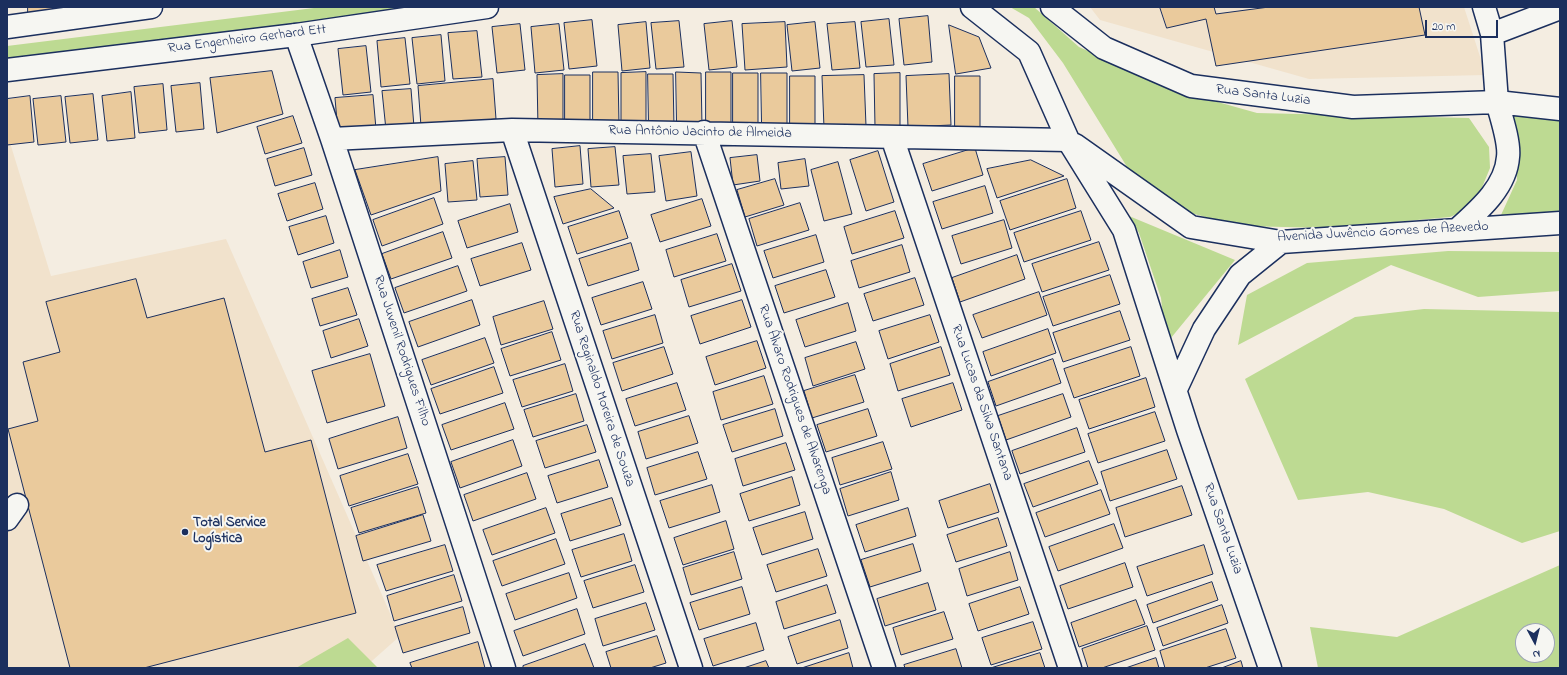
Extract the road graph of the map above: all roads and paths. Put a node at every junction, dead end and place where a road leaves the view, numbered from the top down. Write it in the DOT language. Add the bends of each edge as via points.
graph roads {
  1 [pos="151,7"];
  2 [pos="488,7"];
  3 [pos="972,7"];
  4 [pos="1052,7"];
  5 [pos="1484,7"];
  6 [pos="1560,8"];
  7 [pos="7,27"];
  8 [pos="1492,34"];
  9 [pos="296,35"];
  10 [pos="7,70"];
  11 [pos="1497,102"];
  12 [pos="1560,108"];
  13 [pos="512,130"];
  14 [pos="704,132"];
  15 [pos="892,137"];
  16 [pos="332,139"];
  17 [pos="1068,140"];
  18 [pos="1560,223"];
  19 [pos="1458,229"];
  20 [pos="1281,242"];
  21 [pos="1176,389"];
  22 [pos="504,668"];
  23 [pos="691,668"];
  24 [pos="884,668"];
  25 [pos="1070,668"];
  26 [pos="1270,668"];
  1 -- 7 [label="street"];
  2 -- 9 [label="street, Rua Engenheiro Gerhard Ett"];
  3 -- 17 [label="street, Rua Santa Luzia" via="1030,52"];
  4 -- 11 [label="street, Rua Santa Luzia" via="1104,48 1191,86 1352,107"];
  5 -- 8 [label="street"];
  6 -- 8 [label="street"];
  8 -- 11 [label="street"];
  9 -- 10 [label="street, Rua Engenheiro Gerhard Ett"];
  9 -- 16 [label="street, Rua Juvenil Rodrigues Filho"];
  11 -- 12 [label="street"];
  11 -- 19 [label="street" via="1508,156 1500,182 1483,206"];
  13 -- 14 [label="street, Rua Antônio Jacinto de Almeida"];
  13 -- 16 [label="street, Rua Antônio Jacinto de Almeida"];
  13 -- 23 [label="street, Rua Reginaldo Moreira de Souza"];
  14 -- 15 [label="street, Rua Antônio Jacinto de Almeida"];
  14 -- 24 [label="street, Rua Álvaro Rodrigues de Alvarenga"];
  15 -- 17 [label="street, Rua Antônio Jacinto de Almeida"];
  15 -- 25 [label="street, Rua Lucas da Silva Santana"];
  16 -- 22 [label="street, Rua Juvenil Rodrigues Filho"];
  17 -- 20 [label="street, Avenida Juvêncio Gomes de Azevedo" via="1191,227"];
  17 -- 21 [label="street, Rua Santa Luzia" via="1124,230"];
  18 -- 19 [label="street, Avenida Juvêncio Gomes de Azevedo"];
  19 -- 20 [label="street, Avenida Juvêncio Gomes de Azevedo"];
  20 -- 21 [label="street" via="1240,275 1204,329"];
  21 -- 26 [label="street, Rua Santa Luzia"];
}
